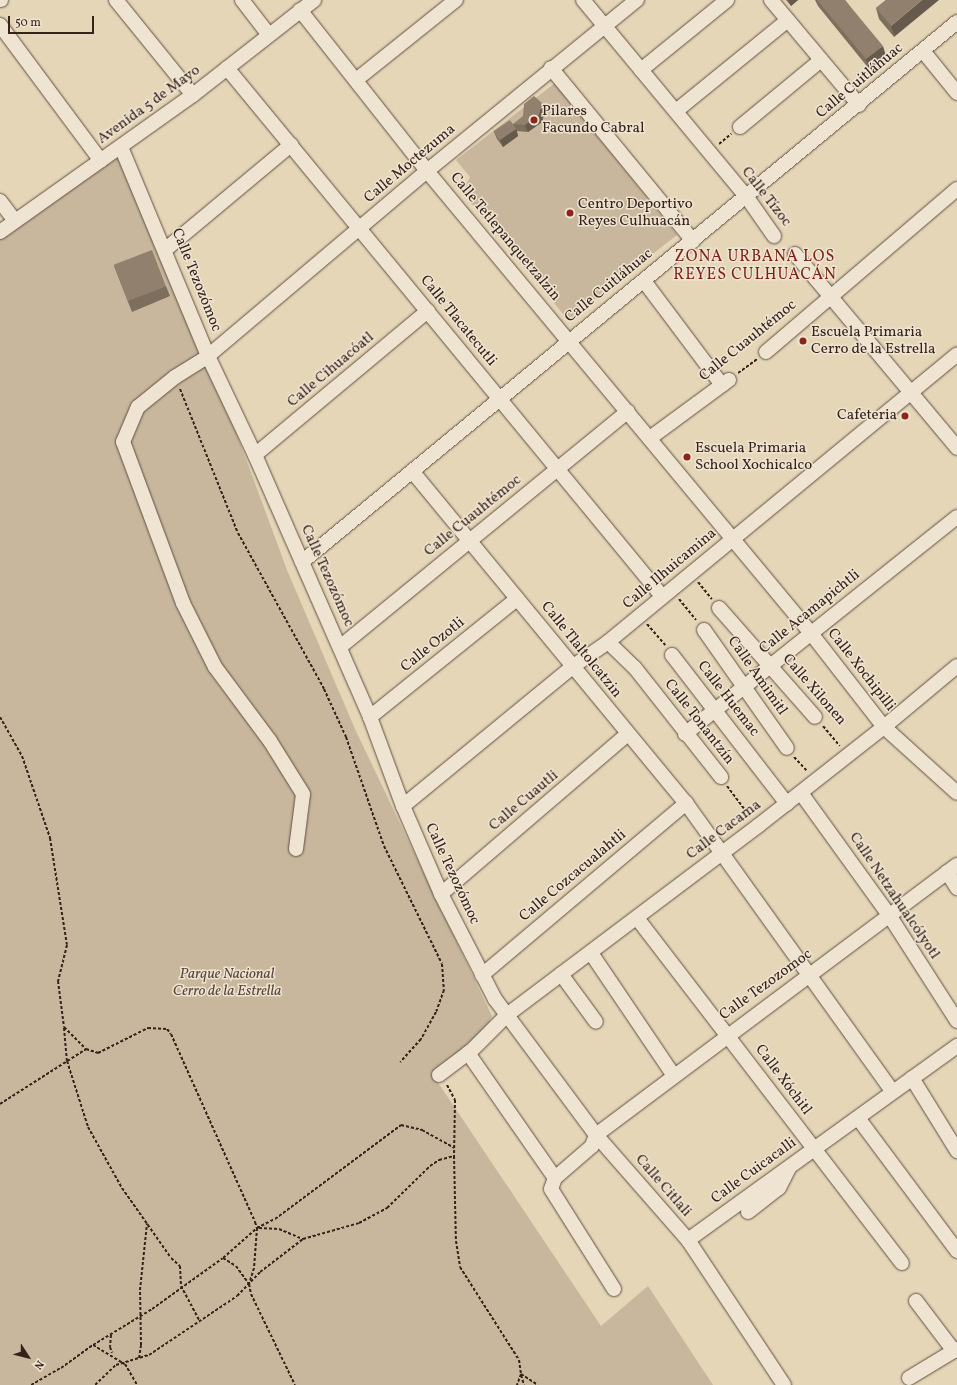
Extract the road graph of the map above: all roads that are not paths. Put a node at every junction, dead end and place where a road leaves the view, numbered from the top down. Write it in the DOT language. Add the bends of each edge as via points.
graph roads {
  1 [pos="116,0"];
  2 [pos="242,0"];
  3 [pos="314,0"];
  4 [pos="456,0"];
  5 [pos="583,0"];
  6 [pos="637,0"];
  7 [pos="727,0"];
  8 [pos="771,0"];
  9 [pos="300,10"];
  10 [pos="788,20"];
  11 [pos="957,22"];
  12 [pos="0,25"];
  13 [pos="605,26"];
  14 [pos="269,35"];
  15 [pos="923,51"];
  16 [pos="821,60"];
  17 [pos="226,68"];
  18 [pos="552,68"];
  19 [pos="641,70"];
  20 [pos="356,80"];
  21 [pos="957,93"];
  22 [pos="193,95"];
  23 [pos="859,105"];
  24 [pos="676,111"];
  25 [pos="740,127"];
  26 [pos="290,145"];
  27 [pos="121,147"];
  28 [pos="101,161"];
  29 [pos="427,171"];
  30 [pos="957,189"];
  31 [pos="746,196"];
  32 [pos="0,201"];
  33 [pos="16,221"];
  34 [pos="360,229"];
  35 [pos="0,232"];
  36 [pos="774,236"];
  37 [pos="692,241"];
  38 [pos="166,249"];
  39 [pos="795,254"];
  40 [pos="644,281"];
  41 [pos="830,296"];
  42 [pos="428,311"];
  43 [pos="570,340"];
  44 [pos="766,352"];
  45 [pos="957,354"];
  46 [pos="208,356"];
  47 [pos="909,392"];
  48 [pos="499,399"];
  49 [pos="628,411"];
  50 [pos="650,438"];
  51 [pos="957,448"];
  52 [pos="255,455"];
  53 [pos="558,468"];
  54 [pos="412,471"];
  55 [pos="957,517"];
  56 [pos="733,538"];
  57 [pos="469,542"];
  58 [pos="302,562"];
  59 [pos="667,592"];
  60 [pos="517,599"];
  61 [pos="719,608"];
  62 [pos="704,630"];
  63 [pos="810,632"];
  64 [pos="608,642"];
  65 [pos="340,648"];
  66 [pos="672,655"];
  67 [pos="770,666"];
  68 [pos="957,666"];
  69 [pos="572,667"];
  70 [pos="743,688"];
  71 [pos="716,710"];
  72 [pos="370,717"];
  73 [pos="815,717"];
  74 [pos="884,727"];
  75 [pos="628,734"];
  76 [pos="685,734"];
  77 [pos="787,748"];
  78 [pos="721,777"];
  79 [pos="801,793"];
  80 [pos="957,793"];
  81 [pos="686,803"];
  82 [pos="787,804"];
  83 [pos="403,806"];
  84 [pos="296,849"];
  85 [pos="722,852"];
  86 [pos="952,869"];
  87 [pos="957,888"];
  88 [pos="441,894"];
  89 [pos="889,915"];
  90 [pos="636,918"];
  91 [pos="591,953"];
  92 [pos="561,974"];
  93 [pos="482,975"];
  94 [pos="808,975"];
  95 [pos="507,1015"];
  96 [pos="957,1021"];
  97 [pos="596,1022"];
  98 [pos="727,1035"];
  99 [pos="957,1046"];
  100 [pos="468,1053"];
  101 [pos="440,1074"];
  102 [pos="674,1076"];
  103 [pos="912,1078"];
  104 [pos="893,1092"];
  105 [pos="858,1118"];
  106 [pos="596,1135"];
  107 [pos="814,1148"];
  108 [pos="957,1151"];
  109 [pos="791,1165"];
  110 [pos="555,1178"];
  111 [pos="748,1212"];
  112 [pos="688,1240"];
  113 [pos="957,1251"];
  114 [pos="902,1263"];
  115 [pos="614,1289"];
  116 [pos="916,1301"];
  117 [pos="956,1350"];
  118 [pos="909,1378"];
  119 [pos="784,1385"];
  1 -- 22 [label="street"];
  2 -- 14 [label="street"];
  3 -- 9 [label="street, Avenida 5 de Mayo"];
  4 -- 20 [label="street"];
  5 -- 13 [label="street, Calle Tízoc"];
  6 -- 13 [label="street, Calle Moctezuma"];
  7 -- 19 [label="street"];
  8 -- 10 [label="street"];
  9 -- 14 [label="street, Avenida 5 de Mayo"];
  9 -- 20 [label="street, Calle Tetlepanquetzalzin"];
  10 -- 16 [label="street"];
  10 -- 24 [label="street"];
  11 -- 15 [label="street, Calle Cuitláhuac"];
  12 -- 28 [label="street"];
  13 -- 18 [label="street, Calle Moctezuma"];
  13 -- 19 [label="street, Calle Tízoc"];
  14 -- 17 [label="street, Avenida 5 de Mayo"];
  15 -- 21 [label="street"];
  15 -- 23 [label="street, Calle Cuitláhuac"];
  16 -- 23 [label="street"];
  16 -- 25 [label="street"];
  17 -- 22 [label="street, Avenida 5 de Mayo"];
  17 -- 26 [label="street, Calle Tlacatecutli"];
  18 -- 29 [label="street, Calle Moctezuma"];
  18 -- 37 [label="street"];
  19 -- 24 [label="street, Calle Tízoc"];
  20 -- 29 [label="street, Calle Tetlepanquetzalzin"];
  22 -- 27 [label="street, Avenida 5 de Mayo"];
  23 -- 31 [label="street, Calle Cuitláhuac"];
  24 -- 31 [label="street, Calle Tízoc"];
  26 -- 34 [label="street, Calle Tlacatecutli"];
  26 -- 38 [label="street"];
  27 -- 28 [label="street, Avenida 5 de Mayo"];
  27 -- 38 [label="street, Calle Tezozómoc"];
  28 -- 33 [label="street, Avenida 5 de Mayo"];
  29 -- 34 [label="street, Calle Moctezuma"];
  29 -- 43 [label="street, Calle Tetlepanquetzalzin"];
  30 -- 41 [label="street, Calle Cuauhtémoc"];
  31 -- 36 [label="street, Calle Tízoc"];
  31 -- 37 [label="street, Calle Cuitláhuac"];
  32 -- 33 [label="street"];
  33 -- 35 [label="street, Avenida 5 de Mayo"];
  34 -- 42 [label="street, Calle Tlacatecutli"];
  34 -- 46 [label="street, Calle Moctezuma"];
  37 -- 40 [label="street, Calle Cuitláhuac"];
  38 -- 46 [label="street, Calle Tezozómoc"];
  39 -- 41 [label="street"];
  40 -- 43 [label="street, Calle Cuitláhuac"];
  40 -- 50 [label="street, Calle Cuauhtémoc" via="726,383"];
  41 -- 44 [label="street, Calle Cuauhtémoc"];
  41 -- 47 [label="street"];
  42 -- 48 [label="street, Calle Tlacatecutli"];
  42 -- 52 [label="street, Calle Cihuacóatl"];
  43 -- 48 [label="street, Calle Cuitláhuac"];
  43 -- 49 [label="street, Calle Tetlepanquetzalzin"];
  45 -- 47 [label="street, Calle Ilhuicamina"];
  46 -- 52 [label="street, Calle Tezozómoc"];
  46 -- 84 [label="street, Calle Moctezuma" via="175,377 138,407 123,442 183,604 215,668 270,741 303,794"];
  47 -- 51 [label="street"];
  47 -- 56 [label="street, Calle Ilhuicamina"];
  48 -- 53 [label="street, Calle Tlacatecutli"];
  48 -- 54 [label="street, Calle Cuitláhuac"];
  49 -- 50 [label="street, Calle Tetlepanquetzalzin"];
  49 -- 53 [label="street, Calle Cuauhtémoc"];
  50 -- 56 [label="street, Calle Tetlepanquetzalzin"];
  52 -- 58 [label="street, Calle Tezozómoc"];
  53 -- 57 [label="street, Calle Cuauhtémoc"];
  53 -- 59 [label="street, Calle Tlacatecutli"];
  54 -- 57 [label="street, Calle Tlaltolcatzin"];
  54 -- 58 [label="street, Calle Cuitláhuac"];
  55 -- 63 [label="street, Calle Acamapichtli"];
  56 -- 59 [label="street, Calle Ilhuicamina"];
  56 -- 63 [label="street, Calle Xochipilli"];
  57 -- 60 [label="street, Calle Tlaltolcatzin"];
  57 -- 65 [label="street, Calle Cuauhtémoc"];
  58 -- 65 [label="street, Calle Tezozómoc"];
  59 -- 64 [label="street, Calle Ilhuicamina"];
  60 -- 69 [label="street, Calle Tlaltolcatzin"];
  60 -- 72 [label="street, Calle Ozotli"];
  61 -- 67 [label="street, Calle Xilonen"];
  62 -- 70 [label="street, Calle Amimitl"];
  63 -- 67 [label="street, Calle Acamapichtli"];
  63 -- 74 [label="street, Calle Xochipilli"];
  64 -- 69 [label="street, Calle Ilhuicamina"];
  64 -- 76 [label="street, Calle Tonantzín" via="635,668"];
  65 -- 72 [label="street, Calle Tezozómoc"];
  66 -- 71 [label="street, Calle Huemac"];
  67 -- 70 [label="street, Calle Acamapichtli"];
  67 -- 73 [label="street, Calle Xilonen"];
  68 -- 74 [label="street, Calle Cacama"];
  69 -- 75 [label="street, Calle Tlaltolcatzin"];
  69 -- 83 [label="street, Calle Ilhuicamina"];
  70 -- 71 [label="street, Calle Acamapichtli"];
  70 -- 77 [label="street, Calle Amimitl"];
  71 -- 76 [label="street, Calle Acamapichtli"];
  71 -- 82 [label="street, Calle Huemac"];
  72 -- 83 [label="street, Calle Tezozómoc"];
  74 -- 79 [label="street, Calle Cacama"];
  74 -- 80 [label="street, Calle Xochipilli"];
  75 -- 81 [label="street, Calle Tlaltolcatzin"];
  75 -- 88 [label="street, Calle Cuautli"];
  76 -- 78 [label="street, Calle Tonantzín"];
  79 -- 82 [label="street, Calle Cacama"];
  79 -- 89 [label="street, Calle Netzahualcólyotl"];
  81 -- 85 [label="street, Calle Tlaltolcatzin"];
  81 -- 93 [label="street, Calle Cozcacualahtli"];
  82 -- 85 [label="street, Calle Cacama"];
  83 -- 88 [label="street, Calle Tezozómoc"];
  85 -- 90 [label="street, Calle Cacama"];
  85 -- 94 [label="street"];
  86 -- 87 [label="street"];
  86 -- 89 [label="street, Calle Tezozomoc"];
  88 -- 93 [label="street, Calle Tezozómoc"];
  89 -- 94 [label="street, Calle Tezozomoc"];
  89 -- 96 [label="street, Calle Netzahualcólyotl"];
  90 -- 91 [label="street, Calle Cacama"];
  90 -- 98 [label="street, Calle Xóchitl"];
  91 -- 92 [label="street, Calle Cacama"];
  91 -- 102 [label="street"];
  92 -- 95 [label="street, Calle Cacama"];
  92 -- 97 [label="street"];
  93 -- 95 [label="street, Calle Tezozómoc"];
  94 -- 98 [label="street, Calle Tezozomoc"];
  94 -- 104 [label="street"];
  95 -- 100 [label="street, Calle Cacama"];
  95 -- 106 [label="street, Calle Citlali"];
  98 -- 102 [label="street, Calle Tezozomoc"];
  98 -- 107 [label="street, Calle Xóchitl"];
  99 -- 103 [label="street, Calle Cuicacalli"];
  100 -- 101 [label="street, Calle Cacama"];
  100 -- 110 [label="street"];
  102 -- 106 [label="street, Calle Tezozomoc"];
  103 -- 104 [label="street, Calle Cuicacalli"];
  103 -- 108 [label="street"];
  104 -- 105 [label="street, Calle Cuicacalli"];
  105 -- 107 [label="street, Calle Cuicacalli"];
  105 -- 113 [label="street"];
  106 -- 110 [label="street" via="592,1146"];
  106 -- 112 [label="street, Calle Citlali"];
  107 -- 109 [label="street, Calle Cuicacalli"];
  107 -- 114 [label="street, Calle Xóchitl"];
  109 -- 111 [label="street" via="779,1188"];
  109 -- 112 [label="street, Calle Cuicacalli"];
  110 -- 115 [label="street" via="551,1189"];
  112 -- 119 [label="street, Calle Citlali"];
  116 -- 117 [label="street"];
  117 -- 118 [label="street"];
}
